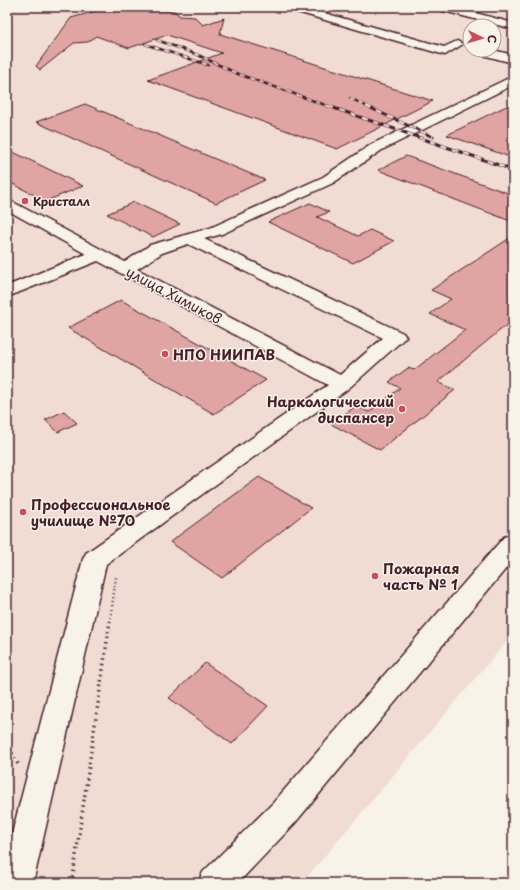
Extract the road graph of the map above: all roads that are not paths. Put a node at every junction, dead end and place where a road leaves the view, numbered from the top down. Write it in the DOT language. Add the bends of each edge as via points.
graph roads {
  1 [pos="291,7"];
  2 [pos="440,7"];
  3 [pos="347,14"];
  4 [pos="513,26"];
  5 [pos="457,44"];
  6 [pos="462,45"];
  7 [pos="502,56"];
  8 [pos="513,59"];
  9 [pos="513,80"];
  10 [pos="7,204"];
  11 [pos="189,238"];
  12 [pos="99,255"];
  13 [pos="125,269"];
  14 [pos="7,292"];
  15 [pos="342,384"];
  16 [pos="513,543"];
  17 [pos="16,883"];
  18 [pos="215,883"];
  1 -- 5 [label="street" via="444,51"];
  2 -- 4 [label="street"];
  3 -- 5 [label="street"];
  5 -- 6 [label="street"];
  7 -- 8 [label="street"];
  9 -- 11 [label="street" via="377,148 328,180 216,231"];
  10 -- 12 [label="street, улица Химиков"];
  11 -- 13 [label="street" via="156,249"];
  11 -- 15 [label="street" via="396,337"];
  12 -- 13 [label="street, улица Химиков"];
  12 -- 14 [label="street"];
  13 -- 15 [label="street, улица Химиков"];
  15 -- 17 [label="street" via="95,559"];
  16 -- 18 [label="street" via="284,813"];
}
